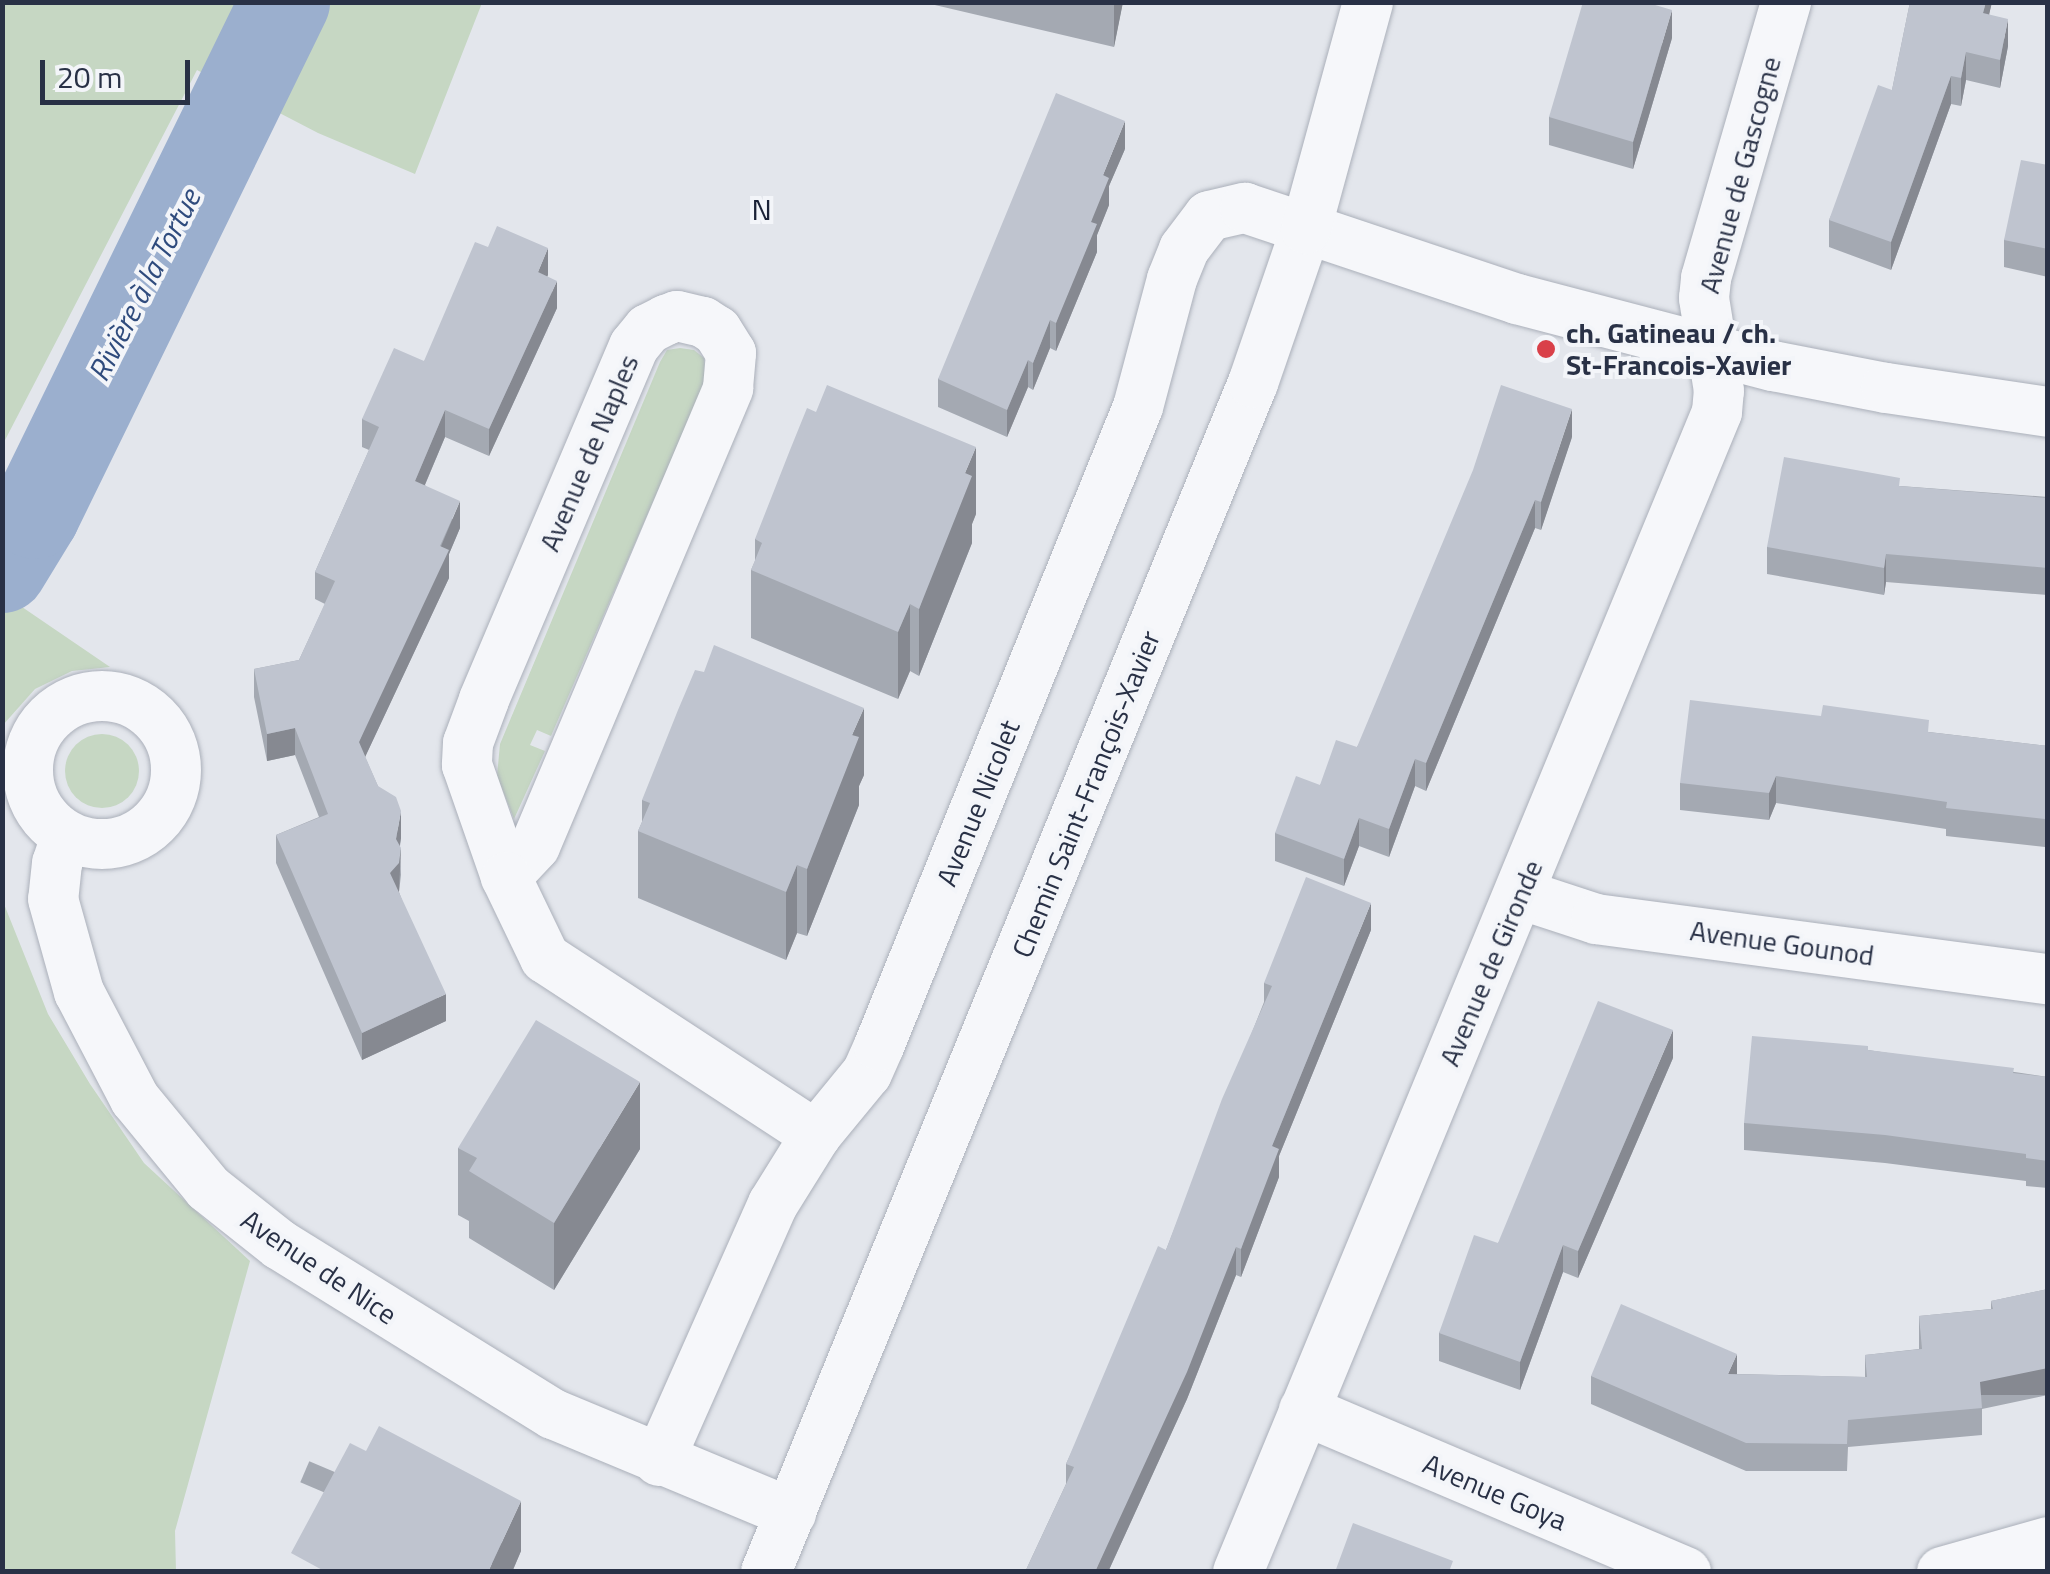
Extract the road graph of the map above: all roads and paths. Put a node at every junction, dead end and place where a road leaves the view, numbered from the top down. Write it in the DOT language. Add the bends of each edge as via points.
graph roads {
  1 [pos="1368,2"];
  2 [pos="1786,2"];
  3 [pos="1306,229"];
  4 [pos="1712,349"];
  5 [pos="2048,412"];
  6 [pos="66,836"];
  7 [pos="506,877"];
  8 [pos="1520,894"];
  9 [pos="2048,978"];
  10 [pos="816,1135"];
  11 [pos="1304,1410"];
  12 [pos="659,1461"];
  13 [pos="791,1513"];
  14 [pos="2048,1542"];
  15 [pos="766,1572"];
  16 [pos="1238,1572"];
  17 [pos="1686,1572"];
  18 [pos="1942,1572"];
  1 -- 3 [label="street, Chemin Saint-François-Xavier"];
  2 -- 4 [label="street, Avenue de Gascogne" via="1706,278"];
  3 -- 4 [label="street, Avenue Nicolet" via="1517,299"];
  3 -- 10 [label="street, Avenue Nicolet" via="1235,208 1209,216 1184,250 1138,406 879,1046 867,1073"];
  3 -- 13 [label="street, Chemin Saint-François-Xavier" via="1238,418"];
  4 -- 5 [label="street, Avenue Nicolet" via="1886,388"];
  4 -- 8 [label="street, Avenue de Gironde" via="1717,412"];
  6 -- 12 [label="street, Avenue de Nice" via="53,900 69,968 135,1099 194,1172 261,1232 395,1318 553,1414"];
  7 -- 7 [label="street, Avenue de Naples" via="535,846 728,388 728,345 703,322 666,320 634,346 471,732 470,784"];
  7 -- 10 [label="street, Avenue de Naples" via="535,944 558,970"];
  8 -- 9 [label="street, Avenue Gounod" via="1596,918"];
  8 -- 11 [label="street, Avenue de Gironde"];
  10 -- 12 [label="street, Avenue Nicolet" via="755,1237"];
  11 -- 16 [label="street, Avenue de Gironde"];
  11 -- 17 [label="street, Avenue Goya"];
  12 -- 13 [label="street, Avenue de Nice"];
  13 -- 15 [label="street, Chemin Saint-François-Xavier"];
  14 -- 18 [label="street"];
}
